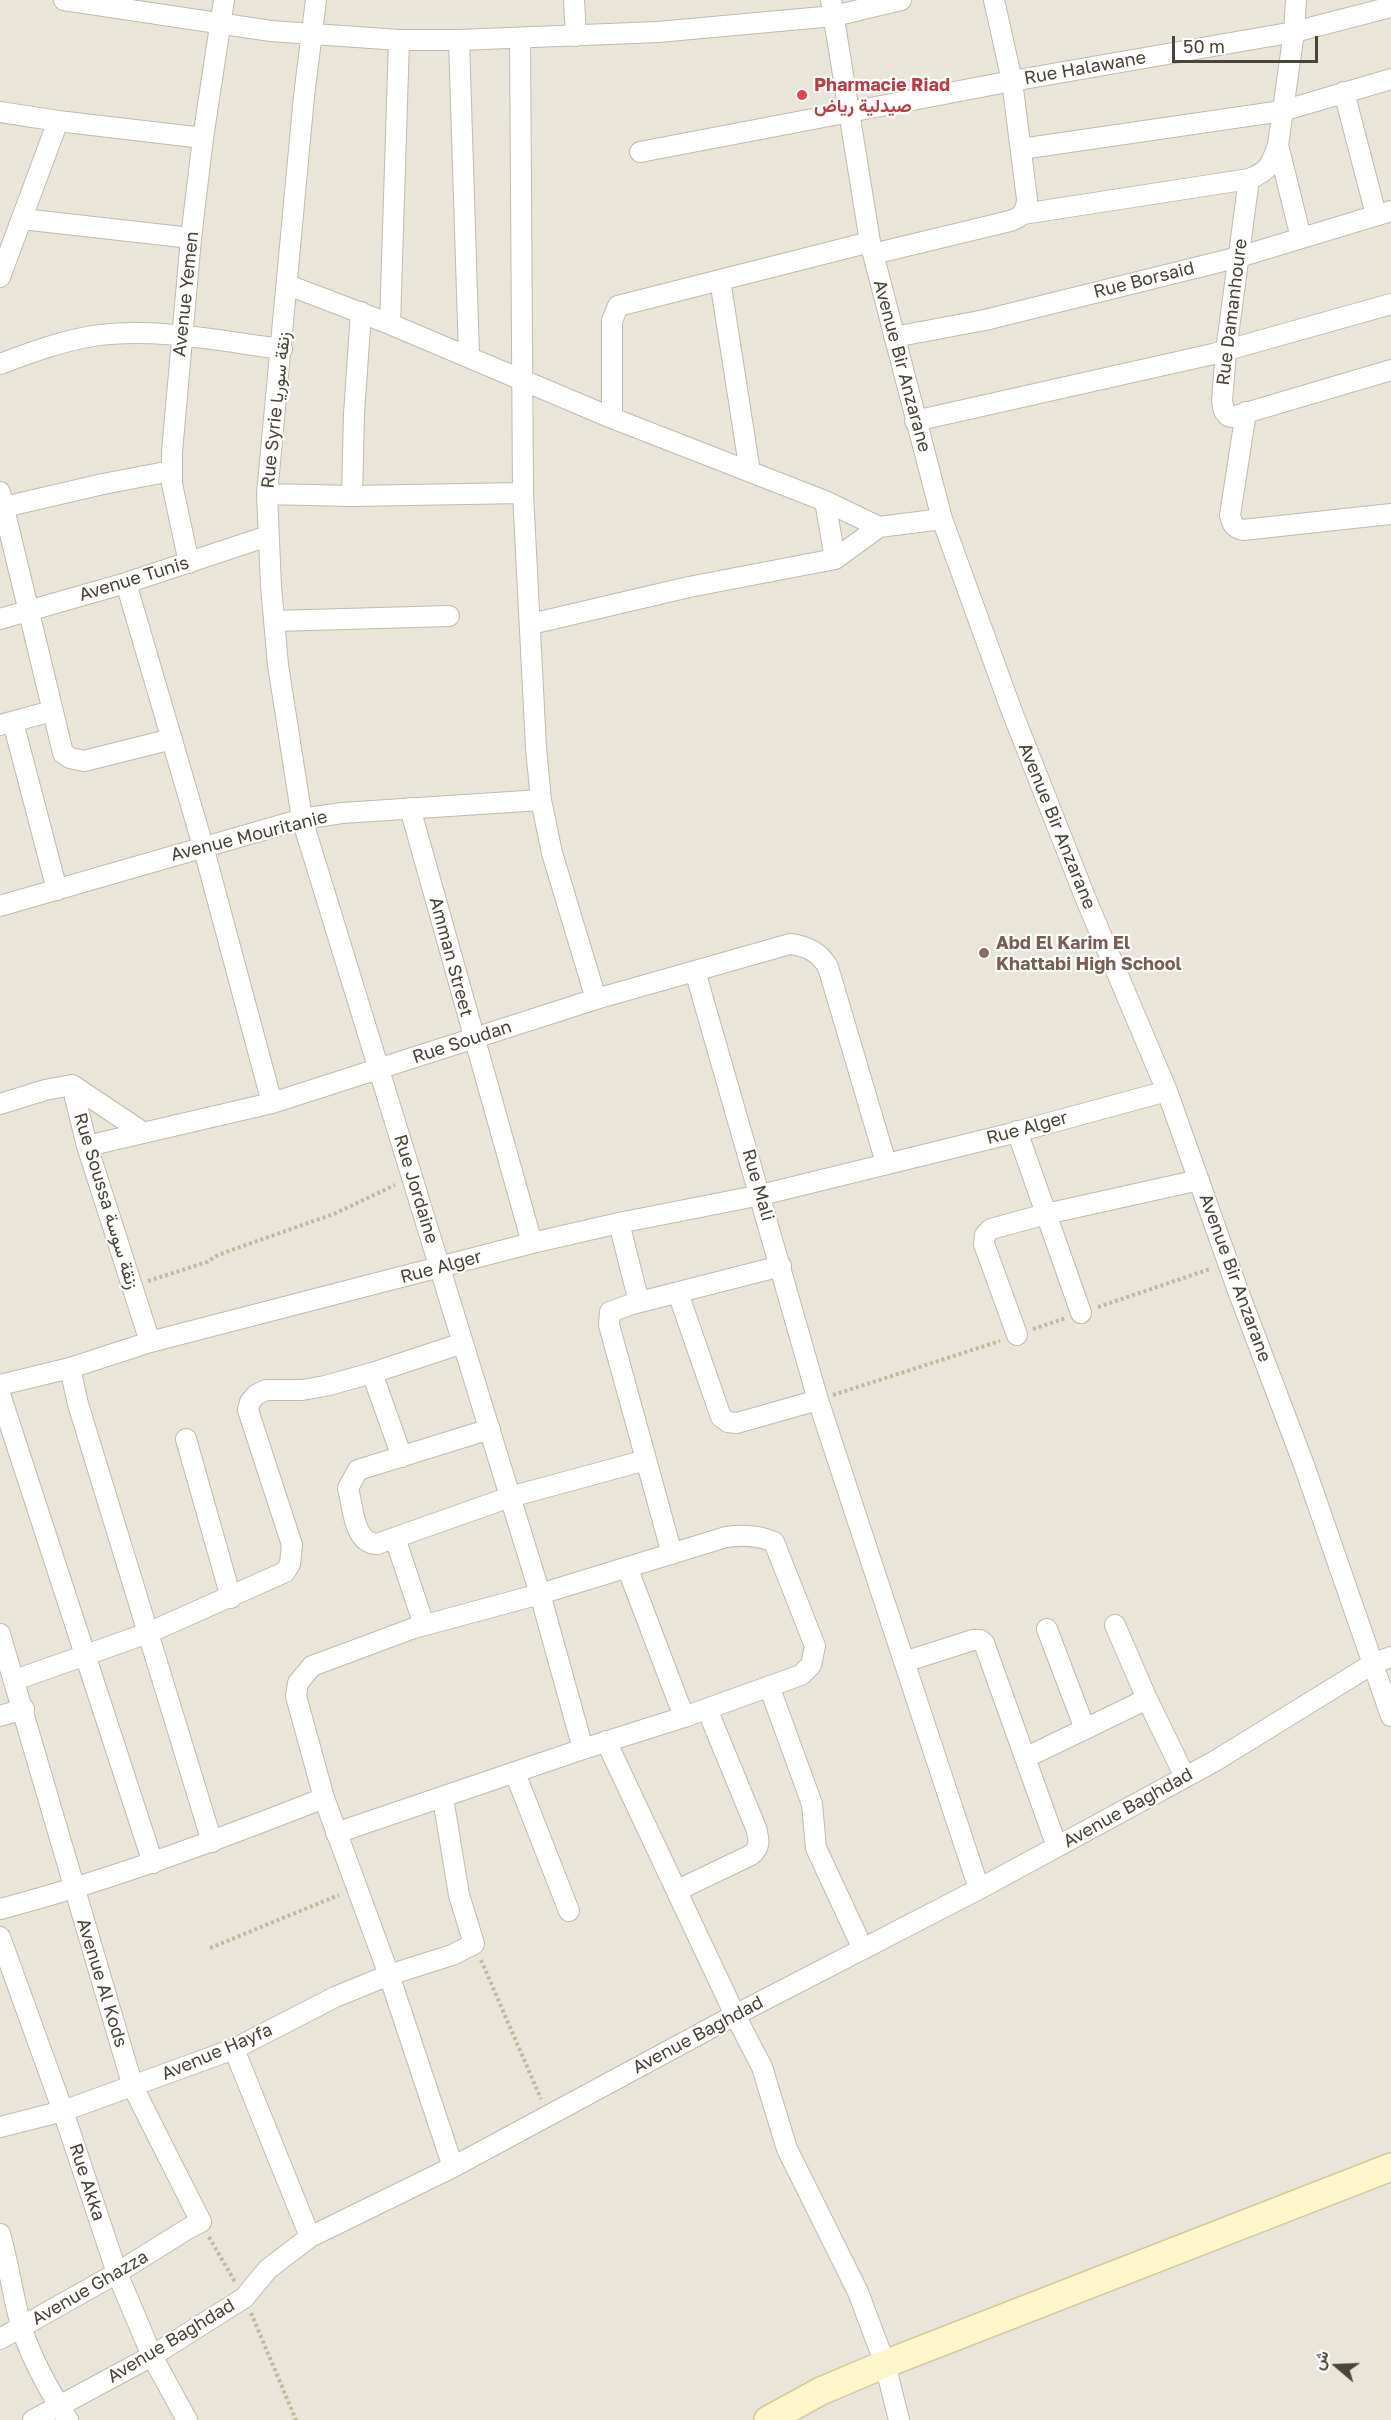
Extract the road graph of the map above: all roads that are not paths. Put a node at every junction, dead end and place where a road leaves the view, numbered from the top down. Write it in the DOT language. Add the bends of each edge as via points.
graph roads {
  1 [pos="64,0"];
  2 [pos="224,0"];
  3 [pos="316,0"];
  4 [pos="574,0"];
  5 [pos="901,0"];
  6 [pos="994,0"];
  7 [pos="1296,0"];
  8 [pos="1391,7"];
  9 [pos="833,8"];
  10 [pos="221,25"];
  11 [pos="1294,32"];
  12 [pos="313,34"];
  13 [pos="576,36"];
  14 [pos="520,39"];
  15 [pos="399,40"];
  16 [pos="459,40"];
  17 [pos="1391,79"];
  18 [pos="1012,81"];
  19 [pos="1344,92"];
  20 [pos="1282,111"];
  21 [pos="0,112"];
  22 [pos="848,114"];
  23 [pos="58,121"];
  24 [pos="203,138"];
  25 [pos="1278,145"];
  26 [pos="1021,149"];
  27 [pos="640,152"];
  28 [pos="1248,179"];
  29 [pos="1383,213"];
  30 [pos="1023,214"];
  31 [pos="22,219"];
  32 [pos="191,238"];
  33 [pos="1301,238"];
  34 [pos="871,248"];
  35 [pos="1239,257"];
  36 [pos="0,277"];
  37 [pos="720,280"];
  38 [pos="288,285"];
  39 [pos="1391,304"];
  40 [pos="361,312"];
  41 [pos="390,324"];
  42 [pos="182,336"];
  43 [pos="894,337"];
  44 [pos="282,349"];
  45 [pos="1226,351"];
  46 [pos="469,356"];
  47 [pos="0,364"];
  48 [pos="1391,370"];
  49 [pos="523,382"];
  50 [pos="1246,412"];
  51 [pos="612,418"];
  52 [pos="915,421"];
  53 [pos="171,471"];
  54 [pos="750,472"];
  55 [pos="523,493"];
  56 [pos="267,494"];
  57 [pos="352,496"];
  58 [pos="2,500"];
  59 [pos="825,501"];
  60 [pos="1391,514"];
  61 [pos="942,519"];
  62 [pos="879,527"];
  63 [pos="268,536"];
  64 [pos="835,559"];
  65 [pos="189,563"];
  66 [pos="126,583"];
  67 [pos="29,610"];
  68 [pos="449,616"];
  69 [pos="0,619"];
  70 [pos="275,621"];
  71 [pos="531,624"];
  72 [pos="52,711"];
  73 [pos="6,723"];
  74 [pos="172,739"];
  75 [pos="541,800"];
  76 [pos="410,808"];
  77 [pos="302,819"];
  78 [pos="203,846"];
  79 [pos="57,890"];
  80 [pos="0,906"];
  81 [pos="695,971"];
  82 [pos="596,999"];
  83 [pos="473,1038"];
  84 [pos="379,1070"];
  85 [pos="72,1085"];
  86 [pos="1167,1091"];
  87 [pos="272,1102"];
  88 [pos="0,1104"];
  89 [pos="1017,1131"];
  90 [pos="144,1133"];
  91 [pos="87,1146"];
  92 [pos="886,1163"];
  93 [pos="1199,1180"];
  94 [pos="761,1195"];
  95 [pos="1046,1214"];
  96 [pos="619,1222"];
  97 [pos="532,1243"];
  98 [pos="781,1266"];
  99 [pos="440,1268"];
  100 [pos="678,1293"];
  101 [pos="639,1302"];
  102 [pos="1081,1313"];
  103 [pos="1017,1335"];
  104 [pos="150,1342"];
  105 [pos="463,1343"];
  106 [pos="70,1368"];
  107 [pos="372,1373"];
  108 [pos="0,1385"];
  109 [pos="0,1394"];
  110 [pos="818,1400"];
  111 [pos="490,1429"];
  112 [pos="186,1439"];
  113 [pos="402,1457"];
  114 [pos="646,1460"];
  115 [pos="510,1497"];
  116 [pos="396,1538"];
  117 [pos="672,1554"];
  118 [pos="627,1567"];
  119 [pos="540,1594"];
  120 [pos="231,1598"];
  121 [pos="424,1625"];
  122 [pos="1115,1625"];
  123 [pos="1047,1629"];
  124 [pos="148,1633"];
  125 [pos="0,1634"];
  126 [pos="85,1654"];
  127 [pos="1382,1660"];
  128 [pos="904,1662"];
  129 [pos="15,1680"];
  130 [pos="769,1686"];
  131 [pos="1147,1699"];
  132 [pos="24,1709"];
  133 [pos="707,1709"];
  134 [pos="0,1716"];
  135 [pos="1391,1716"];
  136 [pos="684,1717"];
  137 [pos="1085,1729"];
  138 [pos="606,1741"];
  139 [pos="583,1749"];
  140 [pos="1025,1758"];
  141 [pos="515,1773"];
  142 [pos="1185,1778"];
  143 [pos="324,1798"];
  144 [pos="443,1798"];
  145 [pos="336,1833"];
  146 [pos="212,1842"];
  147 [pos="1057,1847"];
  148 [pos="153,1863"];
  149 [pos="75,1889"];
  150 [pos="979,1889"];
  151 [pos="678,1890"];
  152 [pos="0,1909"];
  153 [pos="569,1911"];
  154 [pos="0,1937"];
  155 [pos="863,1949"];
  156 [pos="389,1975"];
  157 [pos="735,2015"];
  158 [pos="234,2049"];
  159 [pos="133,2087"];
  160 [pos="63,2111"];
  161 [pos="0,2127"];
  162 [pos="453,2167"];
  163 [pos="1391,2168"];
  164 [pos="0,2234"];
  165 [pos="178,2234"];
  166 [pos="310,2237"];
  167 [pos="117,2274"];
  168 [pos="22,2327"];
  169 [pos="0,2339"];
  170 [pos="152,2356"];
  171 [pos="885,2364"];
  172 [pos="63,2413"];
  173 [pos="33,2420"];
  174 [pos="187,2420"];
  175 [pos="768,2420"];
  176 [pos="899,2420"];
  1 -- 10 [label="street"];
  2 -- 10 [label="street, Avenue Yemen"];
  3 -- 12 [label="street, Rue Syrie زنقة سوريا"];
  4 -- 13 [label="street"];
  5 -- 9 [label="street"];
  6 -- 18 [label="street"];
  7 -- 11 [label="street"];
  8 -- 11 [label="street, Rue Halawane"];
  9 -- 13 [label="street" via="658,32"];
  9 -- 22 [label="street, Avenue Bir Anzarane"];
  10 -- 12 [label="street"];
  10 -- 24 [label="street, Avenue Yemen"];
  11 -- 18 [label="street, Rue Halawane"];
  11 -- 20 [label="street"];
  12 -- 15 [label="street"];
  12 -- 38 [label="street, Rue Syrie زنقة سوريا"];
  13 -- 14 [label="street"];
  14 -- 16 [label="street"];
  14 -- 49 [label="street"];
  15 -- 16 [label="street"];
  15 -- 41 [label="street"];
  16 -- 46 [label="street"];
  17 -- 19 [label="street"];
  18 -- 22 [label="street, Rue Halawane"];
  18 -- 26 [label="street"];
  19 -- 20 [label="street"];
  19 -- 29 [label="street"];
  20 -- 25 [label="street"];
  20 -- 26 [label="street"];
  21 -- 23 [label="street"];
  22 -- 27 [label="street, Rue Halawane"];
  22 -- 34 [label="street, Avenue Bir Anzarane"];
  23 -- 24 [label="street"];
  23 -- 31 [label="street"];
  24 -- 32 [label="street, Avenue Yemen"];
  25 -- 28 [label="street" via="1271,165 1262,174"];
  25 -- 33 [label="street"];
  26 -- 30 [label="street" via="1027,199"];
  28 -- 30 [label="street"];
  28 -- 35 [label="street, Rue Damanhoure"];
  29 -- 33 [label="street, Rue Borsaid"];
  30 -- 34 [label="street" via="1010,221"];
  31 -- 32 [label="street"];
  31 -- 36 [label="street"];
  32 -- 42 [label="street, Avenue Yemen"];
  33 -- 35 [label="street, Rue Borsaid"];
  34 -- 37 [label="street"];
  34 -- 43 [label="street, Avenue Bir Anzarane"];
  35 -- 43 [label="street, Rue Borsaid" via="985,320"];
  35 -- 45 [label="street, Rue Damanhoure"];
  37 -- 51 [label="street" via="618,306 612,321"];
  37 -- 54 [label="street"];
  38 -- 40 [label="street"];
  38 -- 44 [label="street, Rue Syrie زنقة سوريا"];
  39 -- 45 [label="street"];
  40 -- 41 [label="street"];
  40 -- 57 [label="street"];
  41 -- 46 [label="street"];
  42 -- 44 [label="street"];
  42 -- 47 [label="street" via="91,336"];
  42 -- 53 [label="street, Avenue Yemen"];
  43 -- 52 [label="street, Avenue Bir Anzarane"];
  44 -- 56 [label="street, Rue Syrie زنقة سوريا"];
  45 -- 50 [label="street, Rue Damanhoure" via="1222,408 1230,417"];
  45 -- 52 [label="street"];
  46 -- 49 [label="street"];
  48 -- 50 [label="street, Rue Damanhoure"];
  49 -- 51 [label="street"];
  49 -- 55 [label="street"];
  50 -- 60 [label="street" via="1230,515 1237,529"];
  51 -- 54 [label="street"];
  52 -- 61 [label="street, Avenue Bir Anzarane"];
  53 -- 58 [label="street"];
  53 -- 65 [label="street, Avenue Yemen"];
  54 -- 59 [label="street"];
  55 -- 57 [label="street"];
  55 -- 71 [label="street"];
  56 -- 57 [label="street"];
  56 -- 63 [label="street, Rue Syrie زنقة سوريا"];
  58 -- 67 [label="street"];
  59 -- 62 [label="street"];
  59 -- 64 [label="street"];
  61 -- 62 [label="street"];
  61 -- 86 [label="street, Avenue Bir Anzarane" via="1015,720"];
  62 -- 64 [label="street"];
  63 -- 65 [label="street, Avenue Tunis"];
  63 -- 70 [label="street, Rue Syrie زنقة سوريا"];
  64 -- 71 [label="street" via="689,587"];
  65 -- 66 [label="street, Avenue Tunis"];
  66 -- 67 [label="street, Avenue Tunis"];
  66 -- 74 [label="street"];
  67 -- 69 [label="street, Avenue Tunis"];
  67 -- 72 [label="street"];
  68 -- 70 [label="street"];
  70 -- 77 [label="street, Rue Syrie زنقة سوريا"];
  71 -- 75 [label="street"];
  72 -- 73 [label="street"];
  72 -- 74 [label="street" via="63,753 77,761"];
  73 -- 79 [label="street"];
  74 -- 78 [label="street"];
  75 -- 76 [label="street, Avenue Mouritanie"];
  75 -- 82 [label="street" via="562,893"];
  76 -- 77 [label="street, Avenue Mouritanie"];
  76 -- 83 [label="street, Amman Street"];
  77 -- 78 [label="street, Avenue Mouritanie"];
  77 -- 84 [label="street, Rue Jordaine"];
  78 -- 79 [label="street, Avenue Mouritanie"];
  78 -- 87 [label="street"];
  79 -- 80 [label="street, Avenue Mouritanie"];
  81 -- 82 [label="street, Rue Soudan"];
  81 -- 92 [label="street, Rue Soudan" via="790,944 810,949 823,958"];
  81 -- 94 [label="street, Rue Mali"];
  82 -- 83 [label="street, Rue Soudan"];
  83 -- 84 [label="street, Rue Soudan"];
  83 -- 97 [label="street, Amman Street"];
  84 -- 87 [label="street, Rue Soudan"];
  84 -- 99 [label="street, Rue Jordaine"];
  85 -- 88 [label="street"];
  85 -- 90 [label="street"];
  85 -- 91 [label="street, Rue Soussa زنقة سوسة"];
  86 -- 89 [label="street, Rue Alger"];
  86 -- 93 [label="street, Avenue Bir Anzarane"];
  87 -- 90 [label="street, Rue Soudan"];
  89 -- 92 [label="street, Rue Alger"];
  89 -- 95 [label="street"];
  90 -- 91 [label="street, Rue Soudan"];
  91 -- 104 [label="street, Rue Soussa زنقة سوسة"];
  92 -- 94 [label="street, Rue Alger"];
  93 -- 95 [label="street"];
  93 -- 127 [label="street, Avenue Bir Anzarane" via="1304,1465"];
  94 -- 96 [label="street, Rue Alger"];
  94 -- 98 [label="street, Rue Mali"];
  95 -- 102 [label="street"];
  95 -- 103 [label="street" via="991,1229 985,1235 984,1244"];
  96 -- 97 [label="street, Rue Alger"];
  96 -- 101 [label="street"];
  97 -- 99 [label="street, Rue Alger"];
  98 -- 100 [label="street"];
  98 -- 110 [label="street, Rue Mali"];
  99 -- 104 [label="street, Rue Alger"];
  99 -- 105 [label="street, Rue Jordaine"];
  100 -- 101 [label="street"];
  100 -- 110 [label="street" via="721,1417 737,1423"];
  101 -- 114 [label="street" via="617,1308 608,1318"];
  104 -- 106 [label="street, Rue Alger"];
  105 -- 107 [label="street"];
  105 -- 111 [label="street, Rue Jordaine"];
  106 -- 108 [label="street, Rue Alger"];
  106 -- 124 [label="street"];
  107 -- 113 [label="street"];
  107 -- 120 [label="street" via="302,1390 266,1390 250,1402 248,1410 289,1534 292,1555 285,1572"];
  109 -- 126 [label="street"];
  110 -- 128 [label="street, Rue Mali"];
  111 -- 113 [label="street"];
  111 -- 115 [label="street, Rue Jordaine"];
  112 -- 120 [label="street"];
  113 -- 116 [label="street" via="358,1470 348,1488 363,1540 377,1544"];
  114 -- 115 [label="street"];
  114 -- 117 [label="street"];
  115 -- 116 [label="street"];
  115 -- 119 [label="street, Rue Jordaine"];
  116 -- 121 [label="street"];
  117 -- 118 [label="street"];
  117 -- 130 [label="street" via="735,1536 762,1537 774,1542 815,1646 811,1665 801,1675"];
  118 -- 119 [label="street"];
  118 -- 136 [label="street"];
  119 -- 121 [label="street"];
  119 -- 139 [label="street, Rue Jordaine"];
  120 -- 124 [label="street"];
  121 -- 143 [label="street" via="312,1666 298,1683 296,1696"];
  122 -- 131 [label="street"];
  123 -- 137 [label="street"];
  124 -- 126 [label="street"];
  124 -- 146 [label="street"];
  125 -- 129 [label="street, Avenue Al Kods"];
  126 -- 129 [label="street"];
  126 -- 148 [label="street"];
  127 -- 135 [label="street, Avenue Bir Anzarane"];
  127 -- 142 [label="street, Avenue Baghdad"];
  128 -- 140 [label="street" via="973,1640 984,1643"];
  128 -- 150 [label="street, Rue Mali"];
  129 -- 132 [label="street, Avenue Al Kods"];
  130 -- 133 [label="street"];
  130 -- 155 [label="street" via="812,1804 816,1848"];
  131 -- 137 [label="street"];
  131 -- 142 [label="street"];
  132 -- 134 [label="street"];
  132 -- 149 [label="street, Avenue Al Kods"];
  133 -- 136 [label="street"];
  133 -- 151 [label="street" via="759,1842 751,1856"];
  136 -- 138 [label="street"];
  137 -- 140 [label="street"];
  138 -- 139 [label="street"];
  138 -- 151 [label="street"];
  139 -- 141 [label="street"];
  140 -- 147 [label="street"];
  141 -- 144 [label="street"];
  141 -- 153 [label="street"];
  142 -- 147 [label="street, Avenue Baghdad"];
  143 -- 145 [label="street"];
  143 -- 146 [label="street"];
  144 -- 145 [label="street"];
  144 -- 156 [label="street, Avenue Hayfa" via="459,1895 474,1944"];
  145 -- 156 [label="street"];
  146 -- 148 [label="street"];
  147 -- 150 [label="street, Avenue Baghdad"];
  148 -- 149 [label="street"];
  149 -- 152 [label="street"];
  149 -- 159 [label="street, Avenue Al Kods"];
  150 -- 155 [label="street, Avenue Baghdad"];
  151 -- 157 [label="street"];
  154 -- 160 [label="street, Rue Akka"];
  155 -- 157 [label="street, Avenue Baghdad"];
  156 -- 158 [label="street, Avenue Hayfa" via="335,1997"];
  156 -- 162 [label="street"];
  157 -- 162 [label="street, Avenue Baghdad"];
  157 -- 171 [label="street" via="762,2067 787,2149 858,2292"];
  158 -- 159 [label="street, Avenue Hayfa"];
  158 -- 166 [label="street"];
  159 -- 160 [label="street, Avenue Hayfa"];
  159 -- 165 [label="street, Avenue Al Kods" via="201,2222"];
  160 -- 161 [label="street, Avenue Hayfa"];
  160 -- 167 [label="street, Rue Akka"];
  162 -- 166 [label="street, Avenue Baghdad"];
  163 -- 171 [label="main road"];
  164 -- 168 [label="street"];
  165 -- 167 [label="street, Avenue Ghazza"];
  166 -- 170 [label="street, Avenue Baghdad" via="268,2269 244,2298"];
  167 -- 168 [label="street, Avenue Ghazza"];
  167 -- 170 [label="street, Rue Akka"];
  168 -- 169 [label="street, Avenue Ghazza"];
  168 -- 172 [label="street"];
  170 -- 172 [label="street, Avenue Baghdad"];
  170 -- 174 [label="street, Rue Akka"];
  171 -- 175 [label="main road" via="820,2391"];
  171 -- 176 [label="street"];
  172 -- 173 [label="street, Avenue Baghdad"];
}
